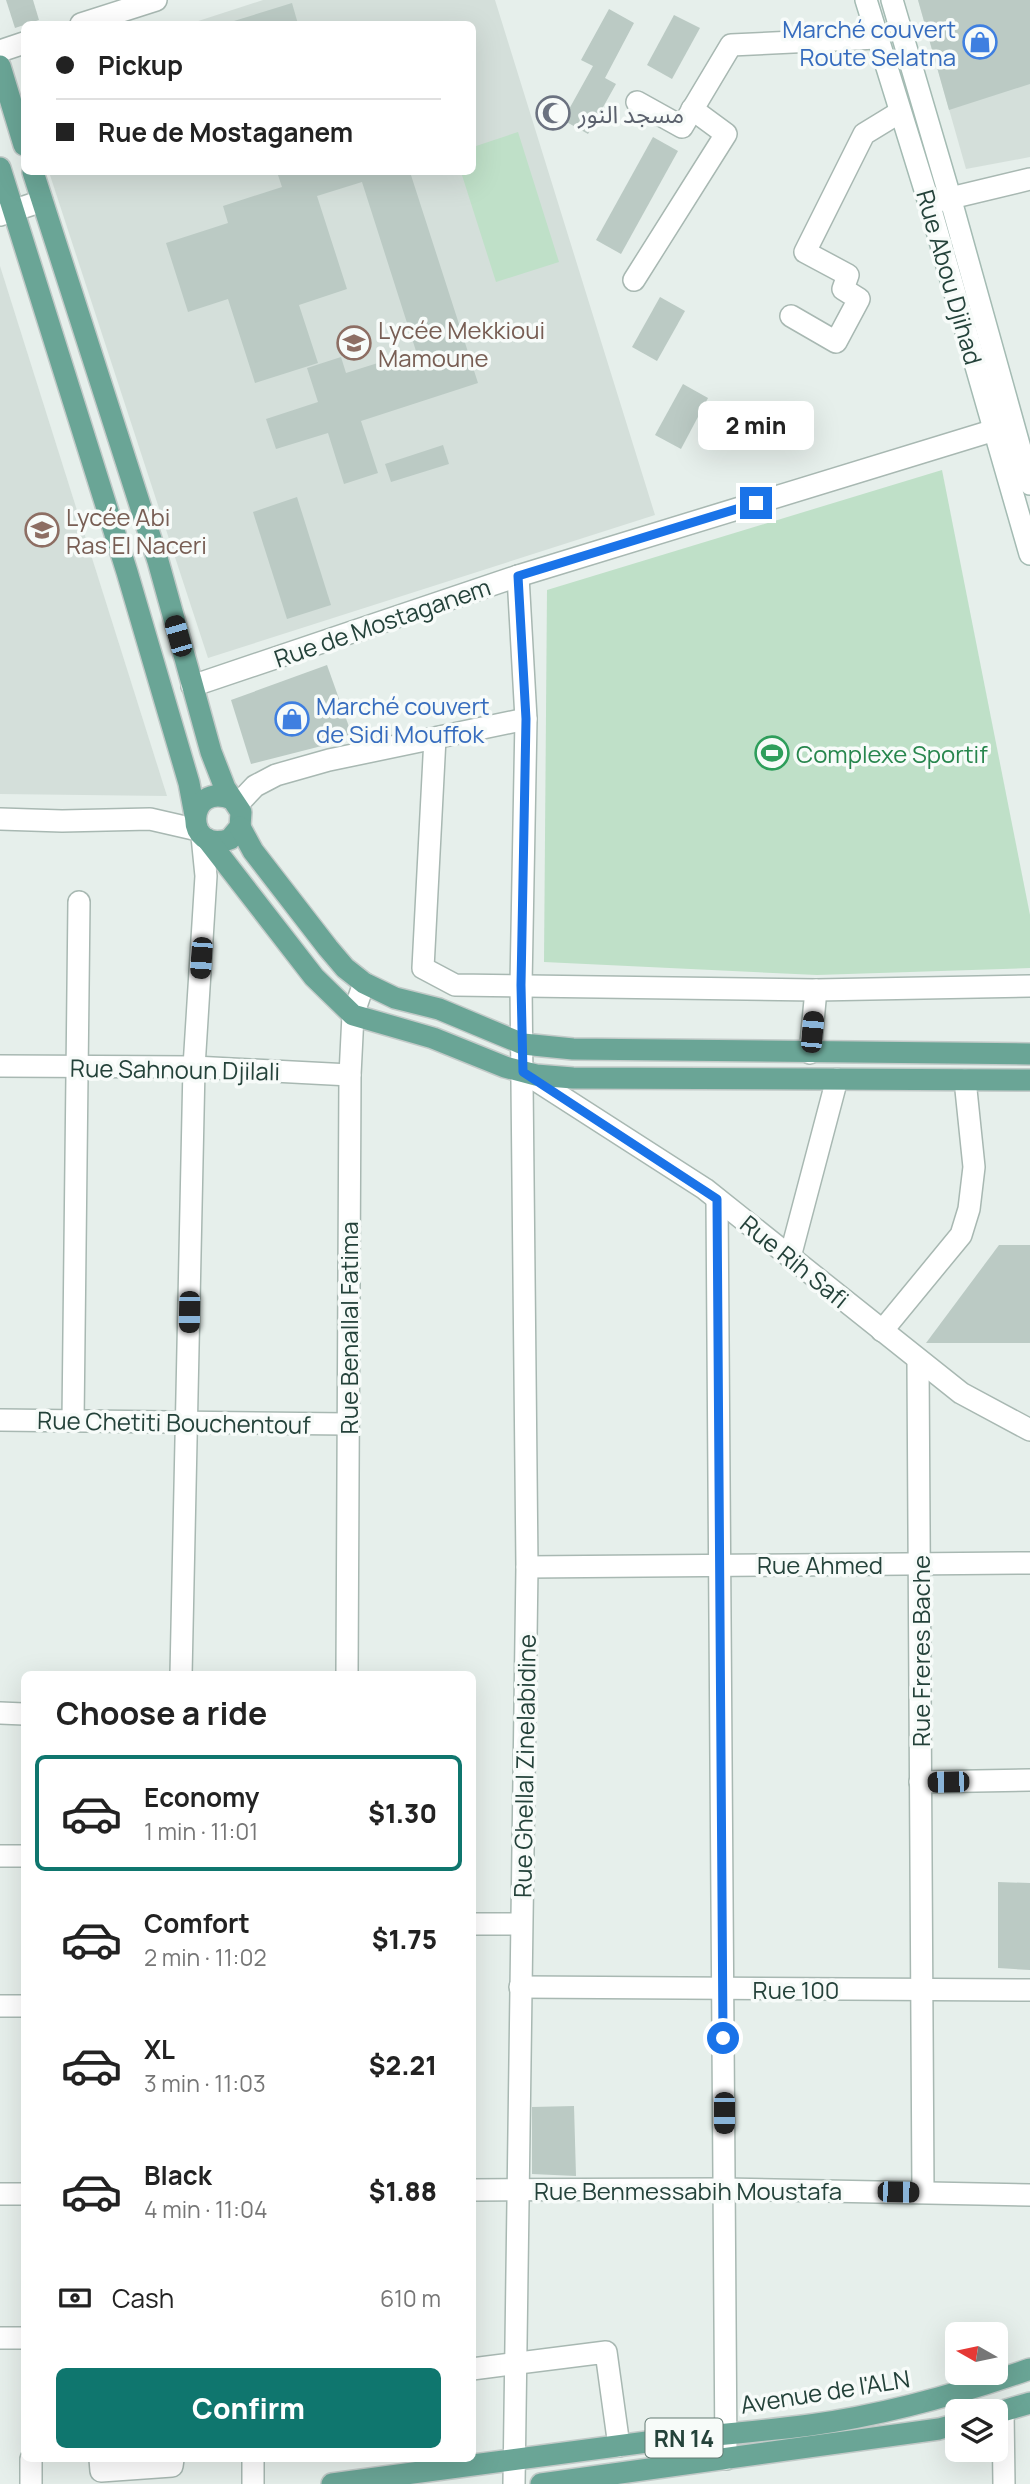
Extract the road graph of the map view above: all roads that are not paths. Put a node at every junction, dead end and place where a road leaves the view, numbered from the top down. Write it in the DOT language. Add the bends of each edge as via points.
graph roads {
  1 [pos="156,0"];
  2 [pos="866,0"];
  3 [pos="892,0"];
  4 [pos="90,21"];
  5 [pos="877,38"];
  6 [pos="21,44"];
  7 [pos="0,51"];
  8 [pos="0,66"];
  9 [pos="637,102"];
  10 [pos="692,109"];
  11 [pos="900,112"];
  12 [pos="21,135"];
  13 [pos="0,168"];
  14 [pos="34,175"];
  15 [pos="1030,179"];
  16 [pos="950,197"];
  17 [pos="42,201"];
  18 [pos="929,203"];
  19 [pos="7,213"];
  20 [pos="634,281"];
  21 [pos="791,316"];
  22 [pos="82,323"];
  23 [pos="52,332"];
  24 [pos="1004,427"];
  25 [pos="121,444"];
  26 [pos="92,457"];
  27 [pos="1030,484"];
  28 [pos="140,504"];
  29 [pos="109,512"];
  30 [pos="1030,554"];
  31 [pos="158,561"];
  32 [pos="127,572"];
  33 [pos="518,576"];
  34 [pos="192,686"];
  35 [pos="526,719"];
  36 [pos="435,738"];
  37 [pos="234,802"];
  38 [pos="0,819"];
  39 [pos="200,821"];
  40 [pos="240,827"];
  41 [pos="79,902"];
  42 [pos="364,983"];
  43 [pos="521,985"];
  44 [pos="1030,986"];
  45 [pos="816,990"];
  46 [pos="353,1015"];
  47 [pos="523,1044"];
  48 [pos="810,1053"];
  49 [pos="1030,1054"];
  50 [pos="0,1066"];
  51 [pos="76,1066"];
  52 [pos="194,1067"];
  53 [pos="523,1072"];
  54 [pos="350,1075"];
  55 [pos="837,1079"];
  56 [pos="965,1080"];
  57 [pos="1030,1080"];
  58 [pos="717,1199"];
  59 [pos="790,1257"];
  60 [pos="882,1331"];
  61 [pos="919,1361"];
  62 [pos="0,1420"];
  63 [pos="73,1422"];
  64 [pos="187,1422"];
  65 [pos="347,1424"];
  66 [pos="1030,1430"];
  67 [pos="1030,1563"];
  68 [pos="919,1564"];
  69 [pos="720,1565"];
  70 [pos="527,1567"];
  71 [pos="181,1671"];
  72 [pos="347,1671"];
  73 [pos="0,1713"];
  74 [pos="21,1714"];
  75 [pos="1030,1780"];
  76 [pos="920,1782"];
  77 [pos="0,1856"];
  78 [pos="21,1856"];
  79 [pos="476,1924"];
  80 [pos="522,1924"];
  81 [pos="520,1987"];
  82 [pos="723,1988"];
  83 [pos="922,1990"];
  84 [pos="1030,1990"];
  85 [pos="0,2006"];
  86 [pos="21,2006"];
  87 [pos="724,2189"];
  88 [pos="476,2190"];
  89 [pos="518,2190"];
  90 [pos="923,2192"];
  91 [pos="0,2194"];
  92 [pos="21,2194"];
  93 [pos="1030,2195"];
  94 [pos="0,2338"];
  95 [pos="21,2338"];
  96 [pos="515,2365"];
  97 [pos="1030,2369"];
  98 [pos="476,2370"];
  99 [pos="1030,2403"];
  100 [pos="1008,2409"];
  101 [pos="945,2427"];
  102 [pos="726,2432"];
  103 [pos="619,2446"];
  104 [pos="726,2459"];
  105 [pos="513,2460"];
  106 [pos="31,2462"];
  107 [pos="100,2462"];
  108 [pos="173,2462"];
  109 [pos="253,2462"];
  110 [pos="1002,2462"];
  111 [pos="408,2466"];
  112 [pos="31,2484"];
  113 [pos="253,2484"];
  114 [pos="332,2484"];
  115 [pos="514,2484"];
  116 [pos="541,2484"];
  117 [pos="1004,2484"];
  1 -- 4 [label="street"];
  2 -- 5 [label="street, Rue Abou Djihad"];
  3 -- 16 [label="street, Rue Abou Djihad"];
  5 -- 10 [label="street" via="731,45"];
  5 -- 11 [label="street, Rue Abou Djihad"];
  6 -- 7 [label="street"];
  8 -- 12 [label="main road"];
  9 -- 10 [label="street" via="682,127"];
  10 -- 20 [label="street" via="726,134"];
  11 -- 18 [label="street, Rue Abou Djihad"];
  11 -- 21 [label="street" via="864,134 805,252 848,275 843,289 859,299 836,342"];
  13 -- 19 [label="main road"];
  14 -- 17 [label="main road"];
  15 -- 16 [label="street"];
  16 -- 18 [label="street"];
  16 -- 24 [label="street, Rue Abou Djihad"];
  17 -- 19 [label="street"];
  17 -- 22 [label="main road"];
  18 -- 24 [label="street, Rue Abou Djihad"];
  19 -- 23 [label="main road"];
  22 -- 23 [label="main road" via="72,335 61,337"];
  22 -- 25 [label="main road"];
  23 -- 26 [label="main road"];
  24 -- 27 [label="street, Rue Abou Djihad"];
  24 -- 30 [label="street, Rue Abou Djihad"];
  24 -- 33 [label="street, Rue de Mostaganem"];
  25 -- 26 [label="main road" via="109,457"];
  25 -- 28 [label="main road"];
  26 -- 29 [label="main road"];
  28 -- 29 [label="main road" via="126,501"];
  28 -- 31 [label="main road"];
  29 -- 32 [label="main road"];
  31 -- 32 [label="main road" via="142,558"];
  31 -- 34 [label="main road"];
  32 -- 39 [label="main road"];
  33 -- 34 [label="street, Rue de Mostaganem"];
  33 -- 35 [label="street, Rue Ghellal Zinelabidine"];
  34 -- 37 [label="main road" via="215,764"];
  35 -- 36 [label="street"];
  35 -- 43 [label="street, Rue Ghellal Zinelabidine"];
  36 -- 37 [label="street" via="276,775"];
  36 -- 43 [label="street" via="423,968 455,985"];
  37 -- 39 [label="main road" via="217,796"];
  37 -- 40 [label="main road" via="241,812"];
  38 -- 39 [label="street"];
  39 -- 40 [label="main road" via="214,842 230,839"];
  39 -- 46 [label="main road" via="314,977"];
  39 -- 52 [label="street" via="206,876"];
  40 -- 42 [label="main road" via="253,851 328,948"];
  41 -- 51 [label="street"];
  42 -- 46 [label="street, Rue Benallal Fatima"];
  42 -- 47 [label="main road"];
  43 -- 45 [label="street"];
  43 -- 47 [label="street, Rue Ghellal Zinelabidine"];
  44 -- 45 [label="street"];
  45 -- 48 [label="street"];
  46 -- 53 [label="main road" via="433,1038"];
  46 -- 54 [label="street, Rue Benallal Fatima"];
  47 -- 48 [label="main road"];
  47 -- 53 [label="street, Rue Ghellal Zinelabidine"];
  48 -- 49 [label="main road"];
  50 -- 51 [label="street, Rue Sahnoun Djilali"];
  51 -- 52 [label="street, Rue Sahnoun Djilali"];
  51 -- 63 [label="street"];
  52 -- 54 [label="street, Rue Sahnoun Djilali"];
  52 -- 64 [label="street"];
  53 -- 55 [label="main road" via="573,1078"];
  53 -- 58 [label="street, Rue Rih Safi"];
  53 -- 70 [label="street, Rue Ghellal Zinelabidine"];
  54 -- 65 [label="street, Rue Benallal Fatima"];
  55 -- 56 [label="main road"];
  55 -- 59 [label="street"];
  56 -- 57 [label="main road"];
  56 -- 60 [label="street" via="974,1167 961,1235"];
  58 -- 59 [label="street, Rue Rih Safi"];
  58 -- 69 [label="street"];
  59 -- 60 [label="street, Rue Rih Safi"];
  60 -- 61 [label="street, Rue Rih Safi"];
  61 -- 66 [label="street, Rue Rih Safi" via="961,1393"];
  61 -- 68 [label="street, Rue Freres Bache"];
  62 -- 63 [label="street, Rue Chetiti Bouchentouf"];
  63 -- 64 [label="street, Rue Chetiti Bouchentouf"];
  64 -- 65 [label="street, Rue Chetiti Bouchentouf"];
  64 -- 71 [label="street"];
  65 -- 72 [label="street, Rue Benallal Fatima"];
  67 -- 68 [label="street, Rue Ahmed"];
  68 -- 69 [label="street, Rue Ahmed"];
  68 -- 76 [label="street, Rue Freres Bache"];
  69 -- 70 [label="street, Rue Ahmed"];
  69 -- 82 [label="street"];
  70 -- 80 [label="street, Rue Ghellal Zinelabidine"];
  73 -- 74 [label="street"];
  75 -- 76 [label="street"];
  76 -- 83 [label="street, Rue Freres Bache"];
  77 -- 78 [label="street"];
  79 -- 80 [label="street"];
  80 -- 81 [label="street, Rue Ghellal Zinelabidine"];
  81 -- 82 [label="street, Rue 100"];
  81 -- 89 [label="street, Rue Ghellal Zinelabidine"];
  82 -- 83 [label="street, Rue 100"];
  82 -- 87 [label="street"];
  83 -- 84 [label="street, Rue 100"];
  83 -- 90 [label="street, Rue Freres Bache"];
  85 -- 86 [label="street"];
  87 -- 89 [label="street, Rue Benmessabih Moustafa"];
  87 -- 90 [label="street, Rue Benmessabih Moustafa"];
  87 -- 102 [label="street"];
  88 -- 89 [label="street, Rue Benmessabih Moustafa"];
  89 -- 96 [label="street, Rue Ghellal Zinelabidine"];
  90 -- 93 [label="street, Rue Benmessabih Moustafa"];
  91 -- 92 [label="street"];
  94 -- 95 [label="street"];
  96 -- 98 [label="street"];
  96 -- 103 [label="street" via="606,2352"];
  96 -- 105 [label="street, Rue Ghellal Zinelabidine"];
  97 -- 102 [label="main road, Avenue de l'ALN / RN 14" via="872,2414"];
  99 -- 100 [label="main road"];
  101 -- 104 [label="main road, RN 14"];
  102 -- 103 [label="main road, Avenue de l'ALN / RN 14"];
  102 -- 104 [label="street"];
  103 -- 105 [label="main road, Avenue de l'ALN / RN 14"];
  104 -- 116 [label="main road, RN 14"];
  105 -- 111 [label="main road, Avenue de l'ALN / RN 14"];
  105 -- 115 [label="street, Rue Ghellal Zinelabidine"];
  106 -- 112 [label="street"];
  107 -- 108 [label="street" via="101,2471 172,2466"];
  109 -- 113 [label="street"];
  110 -- 117 [label="street"];
  111 -- 114 [label="main road, Avenue de l'ALN / RN 14"];
}
